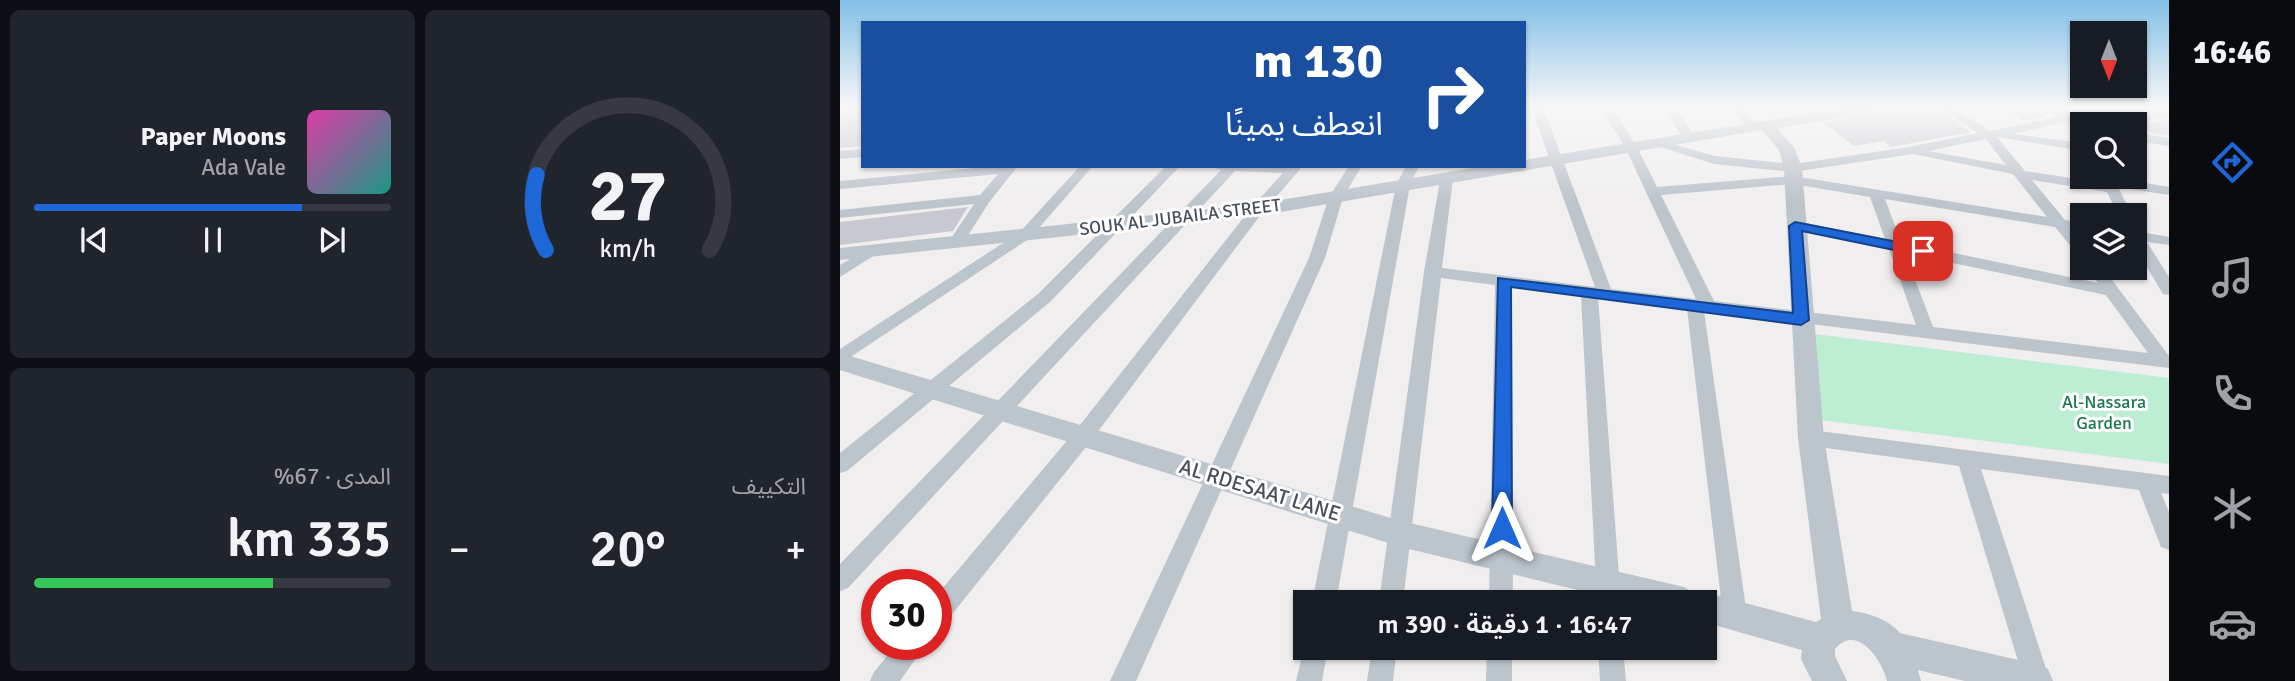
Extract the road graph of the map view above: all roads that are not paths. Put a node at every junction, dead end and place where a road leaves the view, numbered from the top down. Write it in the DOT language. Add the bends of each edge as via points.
graph roads {
  1 [pos="1549,139"];
  2 [pos="1626,139"];
  3 [pos="1684,139"];
  4 [pos="1775,139"];
  5 [pos="1970,139"];
  6 [pos="1992,139"];
  7 [pos="2018,139"];
  8 [pos="2147,139"];
  9 [pos="2169,142"];
  10 [pos="1654,144"];
  11 [pos="2070,145"];
  12 [pos="1631,147"];
  13 [pos="1909,151"];
  14 [pos="861,153"];
  15 [pos="840,155"];
  16 [pos="1558,159"];
  17 [pos="1526,165"];
  18 [pos="1010,168"];
  19 [pos="1085,168"];
  20 [pos="1172,168"];
  21 [pos="1231,168"];
  22 [pos="1296,168"];
  23 [pos="1355,168"];
  24 [pos="1412,168"];
  25 [pos="1492,168"];
  26 [pos="1468,170"];
  27 [pos="2020,172"];
  28 [pos="1793,174"];
  29 [pos="1446,178"];
  30 [pos="2070,178"];
  31 [pos="840,185"];
  32 [pos="1403,186"];
  33 [pos="2147,188"];
  34 [pos="2169,191"];
  35 [pos="1653,192"];
  36 [pos="1876,194"];
  37 [pos="1336,197"];
  38 [pos="984,199"];
  39 [pos="1258,210"];
  40 [pos="840,214"];
  41 [pos="1186,218"];
  42 [pos="2062,224"];
  43 [pos="1117,225"];
  44 [pos="2070,225"];
  45 [pos="1795,226"];
  46 [pos="1025,235"];
  47 [pos="2070,235"];
  48 [pos="2147,237"];
  49 [pos="2169,241"];
  50 [pos="956,243"];
  51 [pos="1896,246"];
  52 [pos="870,252"];
  53 [pos="840,254"];
  54 [pos="2147,254"];
  55 [pos="840,272"];
  56 [pos="1432,272"];
  57 [pos="2104,280"];
  58 [pos="1503,281"];
  59 [pos="2169,290"];
  60 [pos="2112,291"];
  61 [pos="1597,293"];
  62 [pos="1701,305"];
  63 [pos="1801,320"];
  64 [pos="1927,333"];
  65 [pos="840,359"];
  66 [pos="2167,362"];
  67 [pos="934,390"];
  68 [pos="1002,411"];
  69 [pos="1083,436"];
  70 [pos="1811,438"];
  71 [pos="1968,460"];
  72 [pos="840,465"];
  73 [pos="1219,477"];
  74 [pos="2158,484"];
  75 [pos="1340,515"];
  76 [pos="1401,534"];
  77 [pos="2169,540"];
  78 [pos="1502,556"];
  79 [pos="840,580"];
  80 [pos="1326,590"];
  81 [pos="1393,590"];
  82 [pos="1501,590"];
  83 [pos="1603,590"];
  84 [pos="1609,590"];
  85 [pos="952,596"];
  86 [pos="1717,611"];
  87 [pos="1735,616"];
  88 [pos="1830,632"];
  89 [pos="1891,647"];
  90 [pos="900,660"];
  91 [pos="1313,660"];
  92 [pos="1384,660"];
  93 [pos="1500,660"];
  94 [pos="1612,660"];
  95 [pos="883,681"];
  96 [pos="1123,681"];
  97 [pos="1309,681"];
  98 [pos="1381,681"];
  99 [pos="1499,681"];
  100 [pos="1613,681"];
  101 [pos="1830,681"];
  102 [pos="1905,681"];
  103 [pos="2037,681"];
  1 -- 16 [label="street"];
  2 -- 12 [label="street"];
  3 -- 10 [label="street"];
  4 -- 28 [label="street" via="1787,149"];
  5 -- 13 [label="street"];
  6 -- 27 [label="street"];
  7 -- 11 [label="street"];
  8 -- 9 [label="street"];
  10 -- 12 [label="street"];
  10 -- 28 [label="street"];
  12 -- 16 [label="street"];
  12 -- 35 [label="street"];
  13 -- 27 [label="street"];
  13 -- 28 [label="street"];
  14 -- 15 [label="street"];
  16 -- 17 [label="street"];
  16 -- 61 [label="street"];
  18 -- 31 [label="street"];
  18 -- 38 [label="street"];
  19 -- 46 [label="street"];
  20 -- 43 [label="street"];
  21 -- 41 [label="street"];
  22 -- 39 [label="street"];
  23 -- 37 [label="street"];
  24 -- 32 [label="street"];
  25 -- 26 [label="street, SOUK AL JUBAILA STREET"];
  26 -- 29 [label="street, SOUK AL JUBAILA STREET"];
  27 -- 30 [label="street"];
  27 -- 42 [label="street"];
  28 -- 35 [label="street"];
  28 -- 36 [label="street"];
  28 -- 45 [label="street"];
  29 -- 32 [label="street, SOUK AL JUBAILA STREET"];
  29 -- 56 [label="street"];
  32 -- 37 [label="street, SOUK AL JUBAILA STREET"];
  32 -- 75 [label="street"];
  33 -- 34 [label="street"];
  35 -- 62 [label="street"];
  36 -- 42 [label="street"];
  36 -- 51 [label="street"];
  37 -- 39 [label="street, SOUK AL JUBAILA STREET"];
  37 -- 73 [label="street" via="1317,258"];
  38 -- 40 [label="street"];
  38 -- 50 [label="street"];
  39 -- 41 [label="street, SOUK AL JUBAILA STREET"];
  39 -- 69 [label="street"];
  41 -- 43 [label="street, SOUK AL JUBAILA STREET"];
  41 -- 68 [label="street"];
  42 -- 44 [label="street"];
  42 -- 47 [label="street"];
  43 -- 46 [label="street, SOUK AL JUBAILA STREET"];
  43 -- 67 [label="street" via="1045,297"];
  45 -- 51 [label="street"];
  45 -- 63 [label="street"];
  46 -- 50 [label="street, SOUK AL JUBAILA STREET"];
  46 -- 65 [label="street"];
  48 -- 49 [label="street"];
  50 -- 52 [label="street, SOUK AL JUBAILA STREET"];
  51 -- 60 [label="street"];
  51 -- 64 [label="street"];
  52 -- 53 [label="street, SOUK AL JUBAILA STREET"];
  52 -- 55 [label="street"];
  54 -- 59 [label="street"];
  56 -- 58 [label="street"];
  56 -- 76 [label="street"];
  57 -- 60 [label="street"];
  58 -- 61 [label="street"];
  58 -- 78 [label="street"];
  60 -- 66 [label="street"];
  61 -- 62 [label="street"];
  61 -- 84 [label="street"];
  62 -- 63 [label="street"];
  62 -- 87 [label="street"];
  63 -- 64 [label="street"];
  63 -- 70 [label="street"];
  64 -- 66 [label="street"];
  65 -- 67 [label="street, AL RDESAAT LANE"];
  67 -- 68 [label="street, AL RDESAAT LANE"];
  67 -- 72 [label="street"];
  68 -- 69 [label="street, AL RDESAAT LANE"];
  68 -- 79 [label="street"];
  69 -- 73 [label="street, AL RDESAAT LANE"];
  69 -- 85 [label="street"];
  70 -- 71 [label="street"];
  70 -- 88 [label="street"];
  71 -- 74 [label="street"];
  71 -- 103 [label="street"];
  73 -- 75 [label="street, AL RDESAAT LANE"];
  73 -- 96 [label="street"];
  74 -- 77 [label="street"];
  75 -- 76 [label="street, AL RDESAAT LANE"];
  75 -- 80 [label="street"];
  76 -- 78 [label="street, AL RDESAAT LANE"];
  76 -- 81 [label="street"];
  78 -- 82 [label="street"];
  78 -- 83 [label="street, AL RDESAAT LANE"];
  86 -- 87 [label="street"];
  87 -- 88 [label="street"];
  88 -- 89 [label="street" via="1866,628"];
  88 -- 101 [label="street" via="1820,663"];
  89 -- 102 [label="street"];
  89 -- 103 [label="street"];
  90 -- 95 [label="street"];
  91 -- 97 [label="street"];
  92 -- 98 [label="street"];
  93 -- 99 [label="street"];
  94 -- 100 [label="street"];
}
